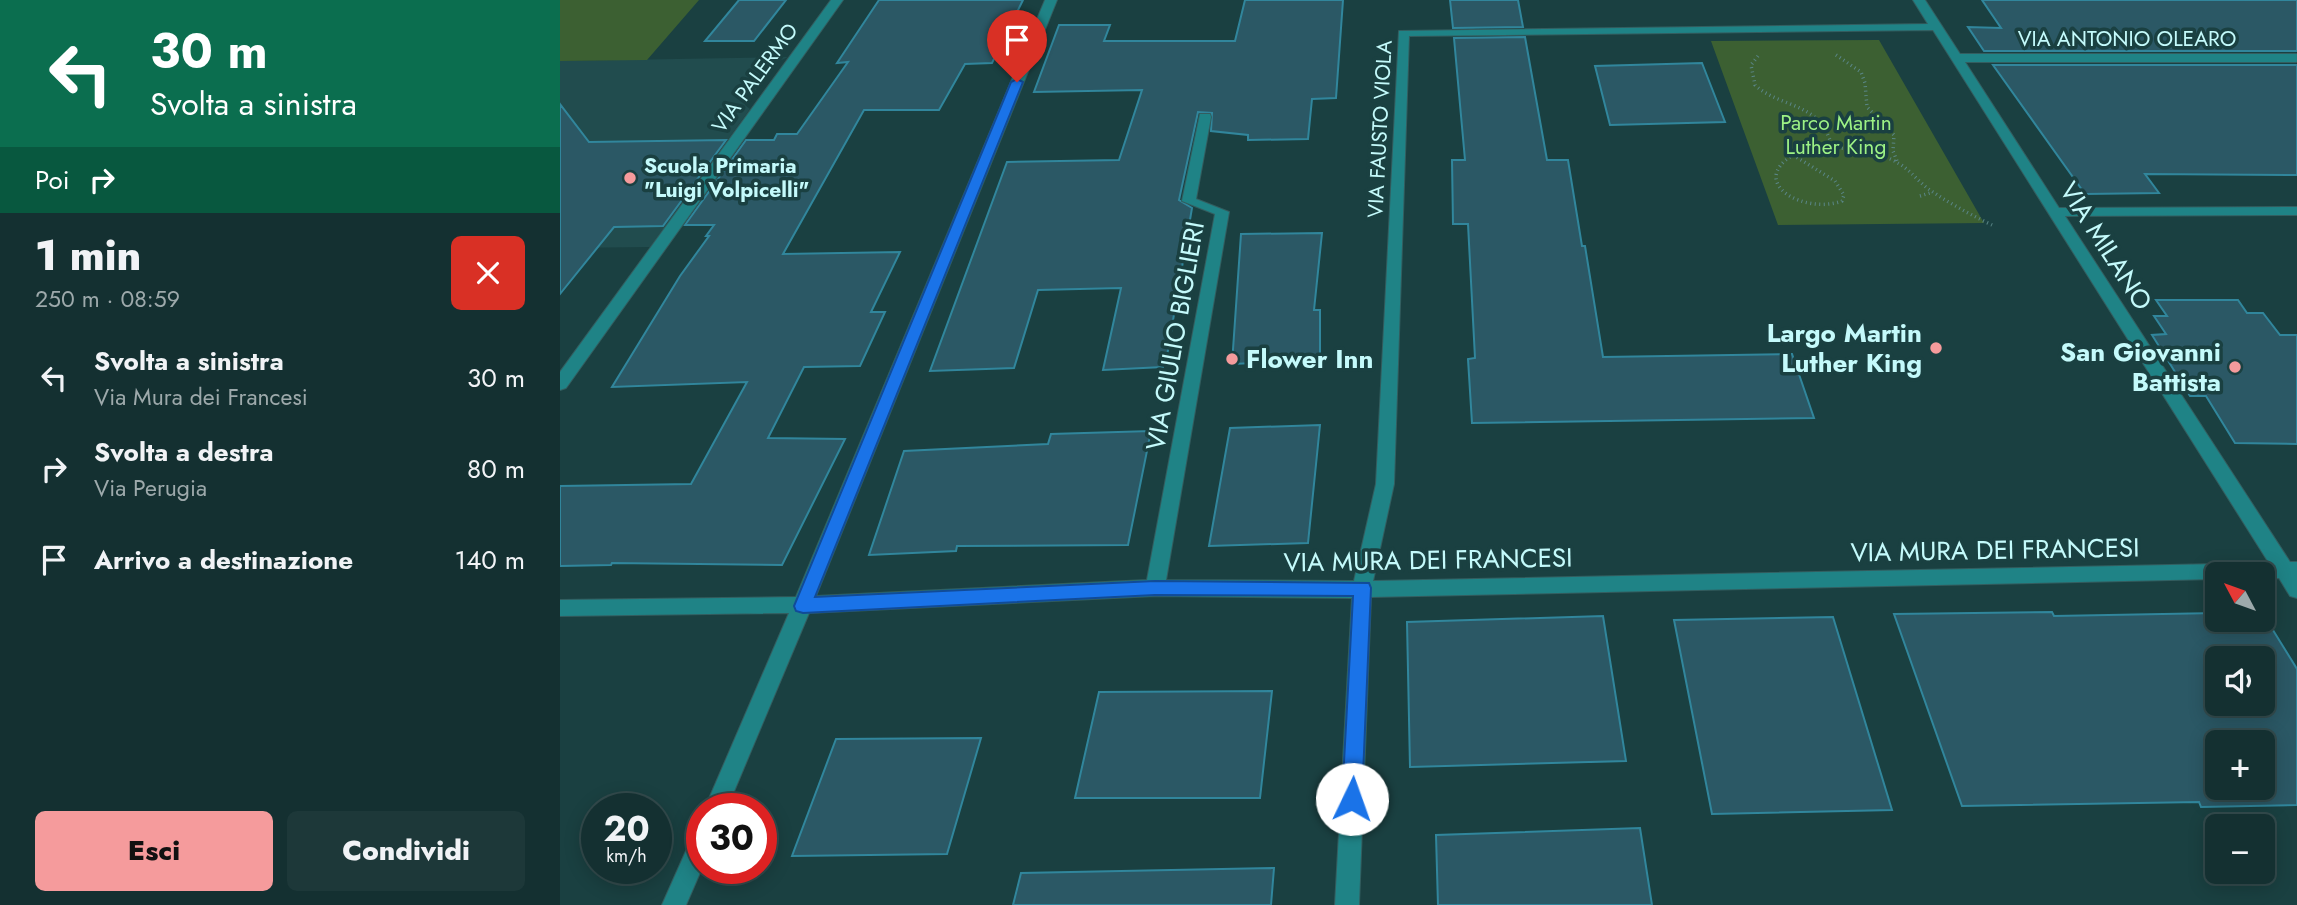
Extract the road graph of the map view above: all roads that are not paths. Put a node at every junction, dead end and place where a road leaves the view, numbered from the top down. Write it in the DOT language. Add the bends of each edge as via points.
graph roads {
  1 [pos="837,0"];
  2 [pos="1051,0"];
  3 [pos="1919,0"];
  4 [pos="1936,27"];
  5 [pos="1957,58"];
  6 [pos="2297,58"];
  7 [pos="1205,117"];
  8 [pos="2297,211"];
  9 [pos="2055,212"];
  10 [pos="560,384"];
  11 [pos="2291,570"];
  12 [pos="1155,588"];
  13 [pos="1363,588"];
  14 [pos="2297,590"];
  15 [pos="803,606"];
  16 [pos="560,608"];
  17 [pos="722,793"];
  18 [pos="686,878"];
  19 [pos="674,905"];
  20 [pos="1346,905"];
  1 -- 10 [label="street, VIA PALERMO"];
  2 -- 15 [label="street"];
  3 -- 4 [label="street, VIA MILANO"];
  4 -- 5 [label="street, VIA MILANO"];
  4 -- 13 [label="street, VIA FAUSTO VIOLA" via="1403,33 1385,484"];
  5 -- 6 [label="street, VIA ANTONIO OLEARO"];
  5 -- 9 [label="street, VIA MILANO"];
  7 -- 12 [label="street, VIA GIULIO BIGLIERI" via="1189,201 1222,212"];
  8 -- 9 [label="street"];
  9 -- 11 [label="street, VIA MILANO"];
  11 -- 13 [label="street, VIA MURA DEI FRANCESI"];
  11 -- 14 [label="street, VIA MILANO"];
  12 -- 13 [label="street, VIA MURA DEI FRANCESI"];
  12 -- 15 [label="street, VIA MURA DEI FRANCESI"];
  13 -- 20 [label="street"];
  15 -- 16 [label="street, VIA MURA DEI FRANCESI"];
  15 -- 17 [label="street"];
  18 -- 19 [label="street"];
}
